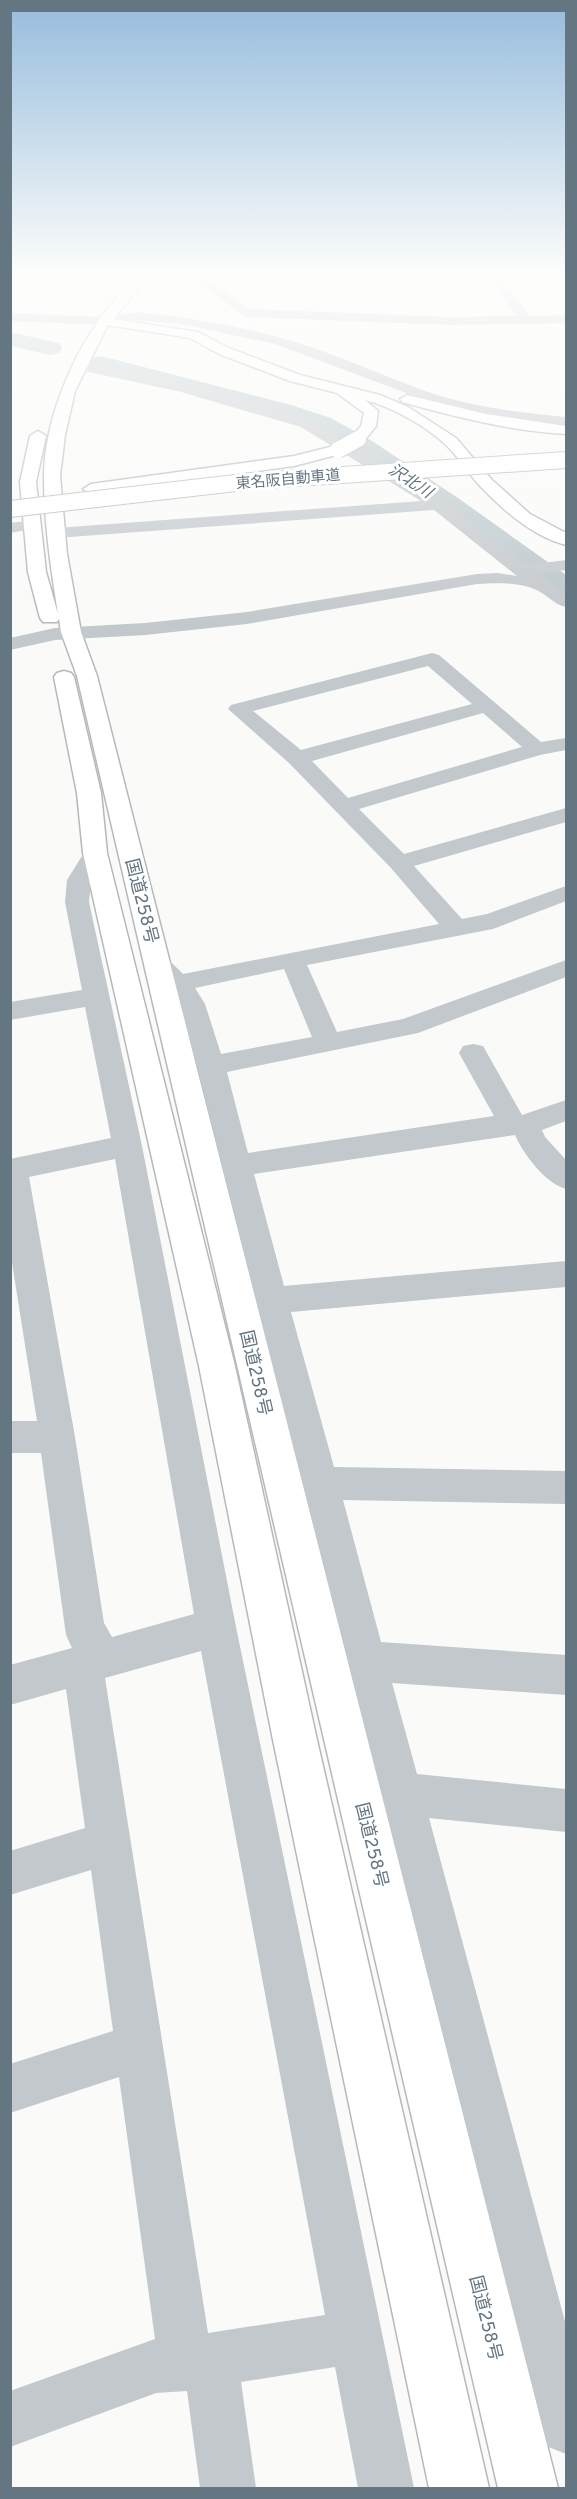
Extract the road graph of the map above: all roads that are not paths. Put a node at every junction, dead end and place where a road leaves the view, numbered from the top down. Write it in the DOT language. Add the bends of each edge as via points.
graph roads {
  1 [pos="48,392"];
  2 [pos="68,392"];
  3 [pos="196,392"];
  4 [pos="343,392"];
  5 [pos="351,392"];
  6 [pos="387,392"];
  7 [pos="415,392"];
  8 [pos="407,399"];
  9 [pos="567,421"];
  10 [pos="567,430"];
  11 [pos="567,460"];
  12 [pos="567,469"];
  13 [pos="567,474"];
  14 [pos="307,487"];
  15 [pos="10,500"];
  16 [pos="438,505"];
  17 [pos="24,523"];
  18 [pos="567,529"];
  19 [pos="567,540"];
  20 [pos="567,565"];
  21 [pos="535,573"];
  22 [pos="567,602"];
  23 [pos="63,633"];
  24 [pos="10,644"];
  25 [pos="486,706"];
  26 [pos="567,744"];
  27 [pos="537,749"];
  28 [pos="297,758"];
  29 [pos="344,806"];
  30 [pos="567,815"];
  31 [pos="95,853"];
  32 [pos="399,862"];
  33 [pos="567,893"];
  34 [pos="456,929"];
  35 [pos="293,960"];
  36 [pos="567,968"];
  37 [pos="169,974"];
  38 [pos="96,996"];
  39 [pos="10,1011"];
  40 [pos="328,1042"];
  41 [pos="473,1053"];
  42 [pos="211,1066"];
  43 [pos="567,1110"];
  44 [pos="519,1125"];
  45 [pos="127,1146"];
  46 [pos="236,1166"];
  47 [pos="12,1170"];
  48 [pos="567,1178"];
  49 [pos="567,1274"];
  50 [pos="273,1300"];
  51 [pos="10,1437"];
  52 [pos="57,1437"];
  53 [pos="319,1483"];
  54 [pos="567,1487"];
  55 [pos="216,1627"];
  56 [pos="365,1661"];
  57 [pos="91,1662"];
  58 [pos="567,1675"];
  59 [pos="10,1685"];
  60 [pos="403,1794"];
  61 [pos="567,1810"];
  62 [pos="110,1842"];
  63 [pos="10,1873"];
  64 [pos="139,2046"];
  65 [pos="10,2089"];
  66 [pos="356,2337"];
  67 [pos="199,2362"];
  68 [pos="559,2369"];
  69 [pos="10,2419"];
  70 [pos="567,2426"];
  71 [pos="228,2488"];
  72 [pos="386,2488"];
  73 [pos="459,2488"];
  74 [pos="528,2488"];
  1 -- 17 [label="highway, 国道258号" via="28,482"];
  2 -- 17 [label="highway, 国道258号" via="52,476"];
  3 -- 16 [label="street" via="306,424"];
  4 -- 15 [label="highway, bridge" via="371,411 372,419 366,432 338,450 294,461"];
  5 -- 19 [label="highway" via="375,398 428,424 451,441 508,505 540,528"];
  6 -- 8 [label="highway"];
  7 -- 9 [label="street" via="470,408"];
  8 -- 10 [label="highway" via="468,416"];
  8 -- 18 [label="highway" via="454,429 538,513"];
  11 -- 17 [label="highway, 東名阪自動車道, bridge" via="253,481"];
  12 -- 14 [label="highway, 東名阪自動車道"];
  13 -- 14 [label="highway"];
  14 -- 17 [label="highway, 東名阪自動車道" via="103,506"];
  16 -- 17 [label="street"];
  16 -- 21 [label="street"];
  17 -- 23 [label="highway, 国道258号" via="37,572"];
  20 -- 21 [label="street"];
  21 -- 22 [label="street"];
  21 -- 23 [label="street" via="207,623"];
  23 -- 24 [label="street"];
  23 -- 31 [label="highway, 国道258号"];
  23 -- 37 [label="highway, 国道258号" via="87,676"];
  25 -- 27 [label="street"];
  25 -- 28 [label="street"];
  25 -- 28 [label="street" via="432,659 238,709"];
  26 -- 27 [label="street"];
  27 -- 29 [label="street"];
  28 -- 29 [label="street"];
  29 -- 32 [label="street"];
  30 -- 32 [label="street"];
  31 -- 38 [label="street" via="80,880 78,902"];
  31 -- 73 [label="highway, 国道258号" via="217,1366"];
  32 -- 34 [label="street"];
  33 -- 34 [label="street" via="493,921"];
  34 -- 35 [label="street"];
  35 -- 37 [label="street" via="196,978"];
  35 -- 40 [label="street"];
  36 -- 40 [label="street" via="408,1027"];
  37 -- 42 [label="street" via="192,1004"];
  37 -- 74 [label="highway, 国道258号" via="281,1480"];
  38 -- 39 [label="street"];
  38 -- 45 [label="street"];
  40 -- 42 [label="street"];
  41 -- 44 [label="street"];
  42 -- 46 [label="street"];
  43 -- 44 [label="street"];
  44 -- 46 [label="street"];
  44 -- 48 [label="street"];
  45 -- 47 [label="street"];
  45 -- 55 [label="street"];
  46 -- 50 [label="street"];
  47 -- 52 [label="street"];
  49 -- 50 [label="street"];
  50 -- 53 [label="street"];
  51 -- 52 [label="street"];
  52 -- 57 [label="street" via="86,1635 93,1639"];
  53 -- 54 [label="street"];
  53 -- 56 [label="street"];
  55 -- 57 [label="street"];
  55 -- 66 [label="street"];
  56 -- 58 [label="street"];
  56 -- 60 [label="street"];
  57 -- 59 [label="street"];
  57 -- 62 [label="street"];
  60 -- 61 [label="street"];
  60 -- 68 [label="street"];
  62 -- 63 [label="street"];
  62 -- 64 [label="street"];
  64 -- 65 [label="street"];
  64 -- 67 [label="street"];
  66 -- 67 [label="street"];
  66 -- 72 [label="street"];
  67 -- 69 [label="street" via="156,2366"];
  67 -- 71 [label="street"];
  68 -- 70 [label="street"];
}
